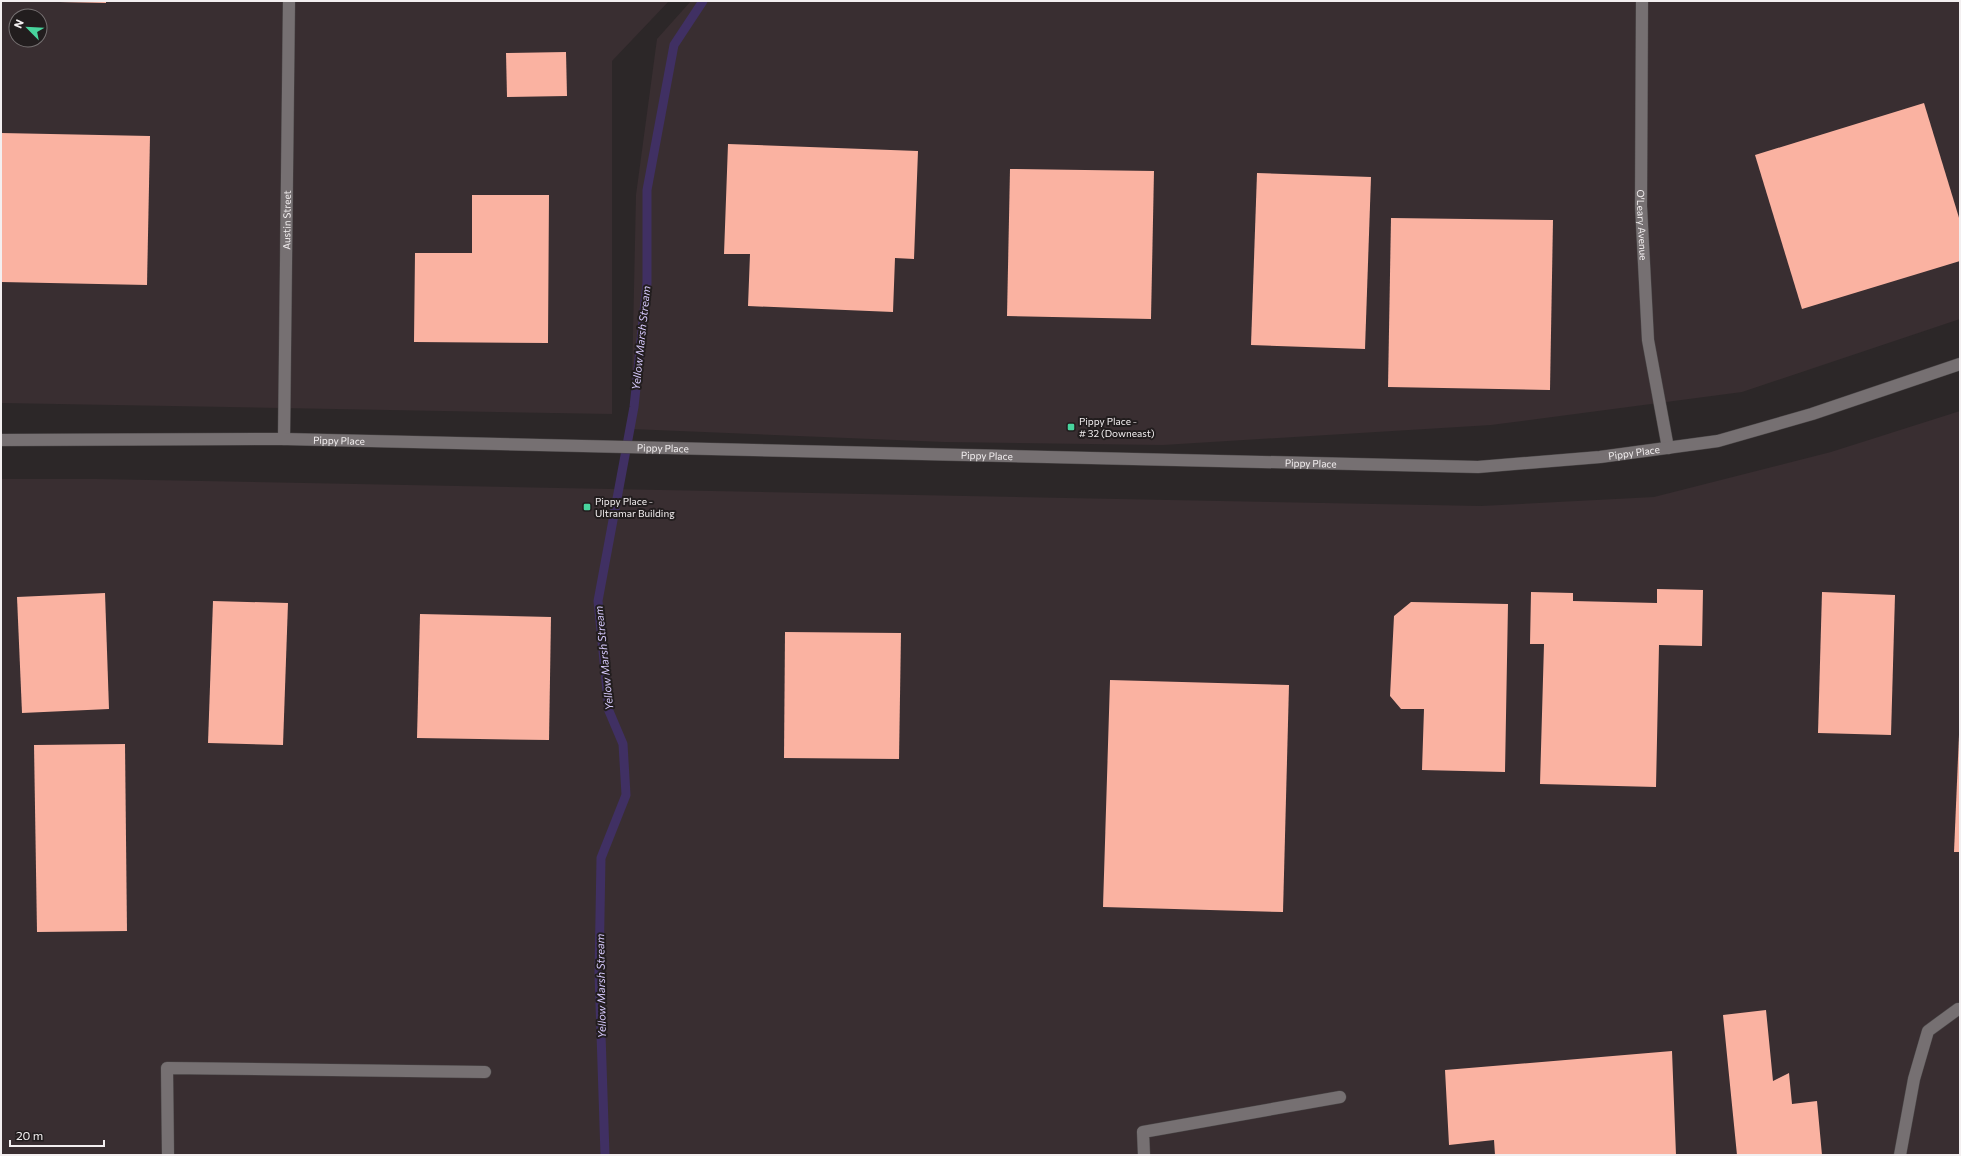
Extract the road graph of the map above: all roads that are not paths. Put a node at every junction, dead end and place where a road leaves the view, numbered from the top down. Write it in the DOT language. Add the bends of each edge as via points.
graph roads {
  1 [pos="289,1"];
  2 [pos="1642,1"];
  3 [pos="1960,364"];
  4 [pos="284,439"];
  5 [pos="1,440"];
  6 [pos="1668,448"];
  7 [pos="1958,1009"];
  8 [pos="485,1072"];
  9 [pos="1340,1097"];
  10 [pos="168,1155"];
  11 [pos="1144,1155"];
  12 [pos="1900,1155"];
  1 -- 4 [label="street, Austin Street"];
  2 -- 6 [label="street, O'Leary Avenue" via="1641,206 1648,340"];
  3 -- 6 [label="street, Pippy Place" via="1812,414 1718,441"];
  4 -- 5 [label="street, Pippy Place"];
  4 -- 6 [label="street, Pippy Place" via="1478,467 1600,457"];
  7 -- 12 [label="street" via="1928,1031 1914,1079"];
  8 -- 10 [label="street" via="167,1068"];
  9 -- 11 [label="street" via="1142,1132"];
}
